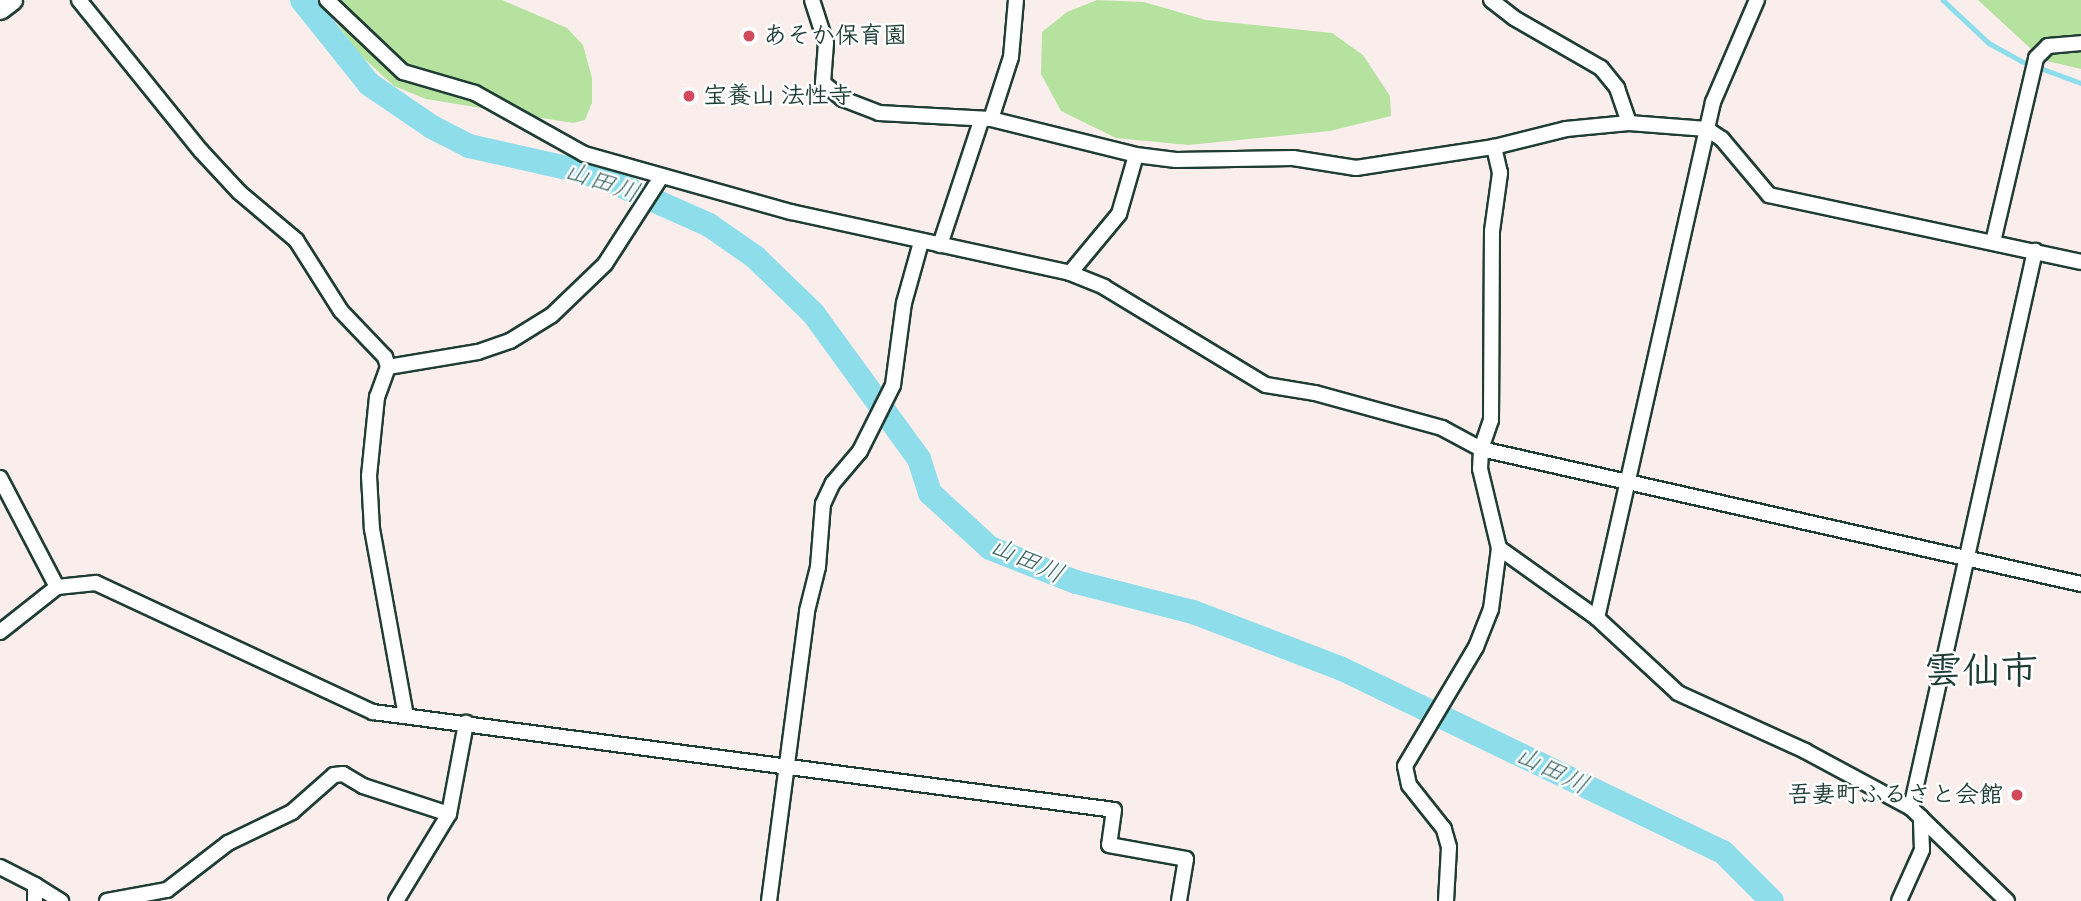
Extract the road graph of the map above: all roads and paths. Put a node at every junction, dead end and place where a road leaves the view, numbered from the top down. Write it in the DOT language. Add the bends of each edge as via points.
graph roads {
  1 [pos="12,0"];
  2 [pos="79,0"];
  3 [pos="327,0"];
  4 [pos="813,0"];
  5 [pos="1016,0"];
  6 [pos="1491,0"];
  7 [pos="1757,0"];
  8 [pos="0,9"];
  9 [pos="2081,43"];
  10 [pos="986,120"];
  11 [pos="1629,123"];
  12 [pos="1707,129"];
  13 [pos="1494,147"];
  14 [pos="1136,155"];
  15 [pos="659,181"];
  16 [pos="921,242"];
  17 [pos="1993,242"];
  18 [pos="940,245"];
  19 [pos="2035,251"];
  20 [pos="2081,262"];
  21 [pos="1070,273"];
  22 [pos="388,368"];
  23 [pos="1481,449"];
  24 [pos="0,478"];
  25 [pos="1628,481"];
  26 [pos="1499,548"];
  27 [pos="1966,559"];
  28 [pos="2081,584"];
  29 [pos="57,587"];
  30 [pos="1597,618"];
  31 [pos="0,632"];
  32 [pos="406,716"];
  33 [pos="466,723"];
  34 [pos="787,767"];
  35 [pos="1916,812"];
  36 [pos="449,814"];
  37 [pos="0,867"];
  38 [pos="35,885"];
  39 [pos="35,901"];
  40 [pos="61,901"];
  41 [pos="107,901"];
  42 [pos="396,901"];
  43 [pos="769,901"];
  44 [pos="1179,901"];
  45 [pos="1446,901"];
  46 [pos="1899,901"];
  47 [pos="2007,901"];
  1 -- 8 [label="street"];
  2 -- 22 [label="street" via="201,152 239,192 296,240 341,311 385,357"];
  3 -- 15 [label="street" via="403,72 475,93 584,153"];
  4 -- 10 [label="street" via="826,43 823,83 830,90 879,113"];
  5 -- 10 [label="street" via="1011,57"];
  6 -- 11 [label="street" via="1601,68 1616,88"];
  7 -- 12 [label="street" via="1713,102"];
  9 -- 17 [label="street" via="2048,46 2034,67"];
  10 -- 14 [label="street"];
  10 -- 18 [label="street"];
  11 -- 12 [label="street"];
  11 -- 13 [label="street" via="1566,129"];
  12 -- 17 [label="street" via="1722,139 1769,195"];
  12 -- 25 [label="street"];
  13 -- 14 [label="street" via="1356,168 1293,158 1175,160"];
  13 -- 23 [label="street" via="1500,173 1492,231 1491,420"];
  14 -- 21 [label="street" via="1119,215"];
  15 -- 16 [label="street"];
  15 -- 22 [label="street" via="642,212 582,290 510,341 478,352"];
  16 -- 18 [label="street"];
  16 -- 34 [label="street" via="904,303 893,385 870,435 823,504 818,567 807,611"];
  17 -- 19 [label="street"];
  18 -- 21 [label="street"];
  19 -- 20 [label="street"];
  19 -- 27 [label="street"];
  21 -- 23 [label="street" via="1104,286 1266,385 1315,393 1442,428"];
  22 -- 32 [label="street" via="377,397 369,476 372,529"];
  23 -- 25 [label="street"];
  23 -- 26 [label="street" via="1480,469"];
  24 -- 29 [label="street"];
  25 -- 27 [label="street"];
  25 -- 30 [label="street"];
  26 -- 30 [label="street"];
  26 -- 45 [label="street" via="1486,622 1476,647 1405,772 1409,785 1444,829 1449,847"];
  27 -- 28 [label="street"];
  27 -- 35 [label="street"];
  29 -- 31 [label="street"];
  29 -- 32 [label="street" via="96,583 373,712"];
  30 -- 35 [label="street" via="1655,676 1701,707 1805,751"];
  32 -- 33 [label="street"];
  33 -- 34 [label="street"];
  33 -- 36 [label="street"];
  34 -- 43 [label="street"];
  34 -- 44 [label="street" via="1114,810 1110,845 1186,859"];
  35 -- 46 [label="street" via="1922,850"];
  35 -- 47 [label="street"];
  36 -- 41 [label="street" via="363,786 343,774 334,775 292,812 228,843 167,890"];
  36 -- 42 [label="street"];
  37 -- 38 [label="street"];
  38 -- 39 [label="street"];
  38 -- 40 [label="street"];
}
